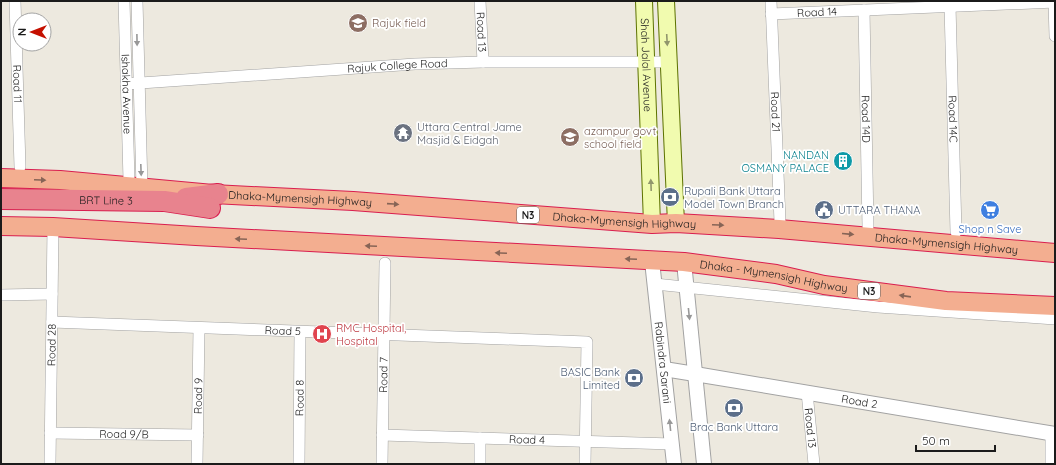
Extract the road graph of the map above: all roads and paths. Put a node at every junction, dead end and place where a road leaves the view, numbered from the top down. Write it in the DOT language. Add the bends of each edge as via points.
graph roads {
  1 [pos="15,1"];
  2 [pos="124,1"];
  3 [pos="137,1"];
  4 [pos="480,1"];
  5 [pos="644,1"];
  6 [pos="666,1"];
  7 [pos="771,1"];
  8 [pos="1054,2"];
  9 [pos="908,4"];
  10 [pos="950,6"];
  11 [pos="864,10"];
  12 [pos="771,14"];
  13 [pos="1055,36"];
  14 [pos="482,62"];
  15 [pos="668,62"];
  16 [pos="646,63"];
  17 [pos="138,83"];
  18 [pos="126,84"];
  19 [pos="20,167"];
  20 [pos="1,178"];
  21 [pos="134,187"];
  22 [pos="1,199"];
  23 [pos="214,201"];
  24 [pos="780,222"];
  25 [pos="676,223"];
  26 [pos="652,224"];
  27 [pos="1,226"];
  28 [pos="53,227"];
  29 [pos="868,228"];
  30 [pos="956,232"];
  31 [pos="1055,253"];
  32 [pos="652,261"];
  33 [pos="684,262"];
  34 [pos="385,263"];
  35 [pos="655,284"];
  36 [pos="686,287"];
  37 [pos="52,294"];
  38 [pos="1,295"];
  39 [pos="1055,306"];
  40 [pos="1055,319"];
  41 [pos="52,322"];
  42 [pos="199,328"];
  43 [pos="300,332"];
  44 [pos="384,335"];
  45 [pos="664,370"];
  46 [pos="695,374"];
  47 [pos="807,392"];
  48 [pos="50,433"];
  49 [pos="1053,434"];
  50 [pos="198,435"];
  51 [pos="382,435"];
  52 [pos="480,438"];
  53 [pos="586,441"];
  54 [pos="672,444"];
  55 [pos="50,464"];
  56 [pos="197,464"];
  57 [pos="299,464"];
  58 [pos="382,464"];
  59 [pos="480,464"];
  60 [pos="586,464"];
  61 [pos="674,464"];
  62 [pos="704,464"];
  63 [pos="814,464"];
  64 [pos="1051,464"];
  1 -- 19 [label="street, Road 11"];
  2 -- 18 [label="street, Ishakha Avenue"];
  3 -- 17 [label="street, one-way"];
  4 -- 14 [label="street, Road 13"];
  5 -- 16 [label="main road, Shah Jalal Avenue"];
  6 -- 15 [label="main road, Shah Jalal Avenue, one-way"];
  7 -- 12 [label="street, Road 21"];
  8 -- 10 [label="street, Road 14"];
  8 -- 13 [label="street"];
  9 -- 10 [label="street, Road 14"];
  9 -- 11 [label="street, Road 14"];
  10 -- 30 [label="street, Road 14C"];
  11 -- 12 [label="street, Road 14"];
  11 -- 29 [label="street, Road 14D"];
  12 -- 24 [label="street, Road 21"];
  14 -- 16 [label="street, Rajuk College Road"];
  14 -- 17 [label="street, Rajuk College Road" via="415,64"];
  15 -- 16 [label="street, Rajuk College Road"];
  15 -- 25 [label="main road, Shah Jalal Avenue"];
  26 -- 16 [label="main road, Shah Jalal Avenue, one-way"];
  17 -- 18 [label="street, Rajuk College Road"];
  17 -- 21 [label="street, one-way"];
  18 -- 21 [label="street, Ishakha Avenue" via="129,180"];
  20 -- 21 [label="highway, Dhaka-Mymensigh Highway / N3, one-way"];
  21 -- 23 [label="highway, Dhaka-Mymensigh Highway / N3"];
  22 -- 23 [label="highway, BRT Line 3"];
  23 -- 26 [label="highway, Dhaka-Mymensigh Highway / N3, one-way" via="361,202"];
  25 -- 26 [label="highway, Dhaka-Mymensigh Highway / N3"];
  25 -- 31 [label="highway, Dhaka-Mymensigh Highway / N3, one-way"];
  27 -- 28 [label="highway, N3"];
  32 -- 28 [label="highway, N3, one-way"];
  28 -- 37 [label="street, Road 28"];
  32 -- 33 [label="highway, N3"];
  32 -- 35 [label="street, Rabindra Sarani"];
  33 -- 36 [label="street"];
  39 -- 33 [label="highway, Dhaka - Mymensigh Highway / N3, one-way" via="946,302 824,284 776,274"];
  34 -- 44 [label="street, Road 7"];
  35 -- 36 [label="street"];
  35 -- 45 [label="street, Rabindra Sarani"];
  36 -- 40 [label="street" via="878,307"];
  36 -- 46 [label="street, one-way"];
  37 -- 38 [label="street"];
  37 -- 41 [label="street, Road 28"];
  41 -- 42 [label="street, Road 5"];
  41 -- 48 [label="street, Road 28"];
  42 -- 43 [label="street, Road 5"];
  42 -- 50 [label="street, Road 9"];
  43 -- 44 [label="street, Road 5"];
  43 -- 57 [label="street, Road 8"];
  44 -- 51 [label="street, Road 7"];
  44 -- 53 [label="street, Road 5" via="587,342"];
  45 -- 46 [label="street, Road 2"];
  54 -- 45 [label="street, Rabindra Sarani, one-way"];
  46 -- 47 [label="street, Road 2"];
  46 -- 62 [label="street"];
  47 -- 49 [label="street, Road 2"];
  47 -- 63 [label="street, Road 13"];
  48 -- 50 [label="street, Road 9/B"];
  48 -- 55 [label="street, Road 28"];
  49 -- 64 [label="street"];
  50 -- 56 [label="street, Road 9"];
  51 -- 52 [label="street, Road 4"];
  51 -- 58 [label="street, Road 7"];
  52 -- 53 [label="street, Road 4"];
  52 -- 59 [label="street"];
  53 -- 54 [label="street, Road 4"];
  53 -- 60 [label="street"];
  54 -- 61 [label="street, Rabindra Sarani"];
}
